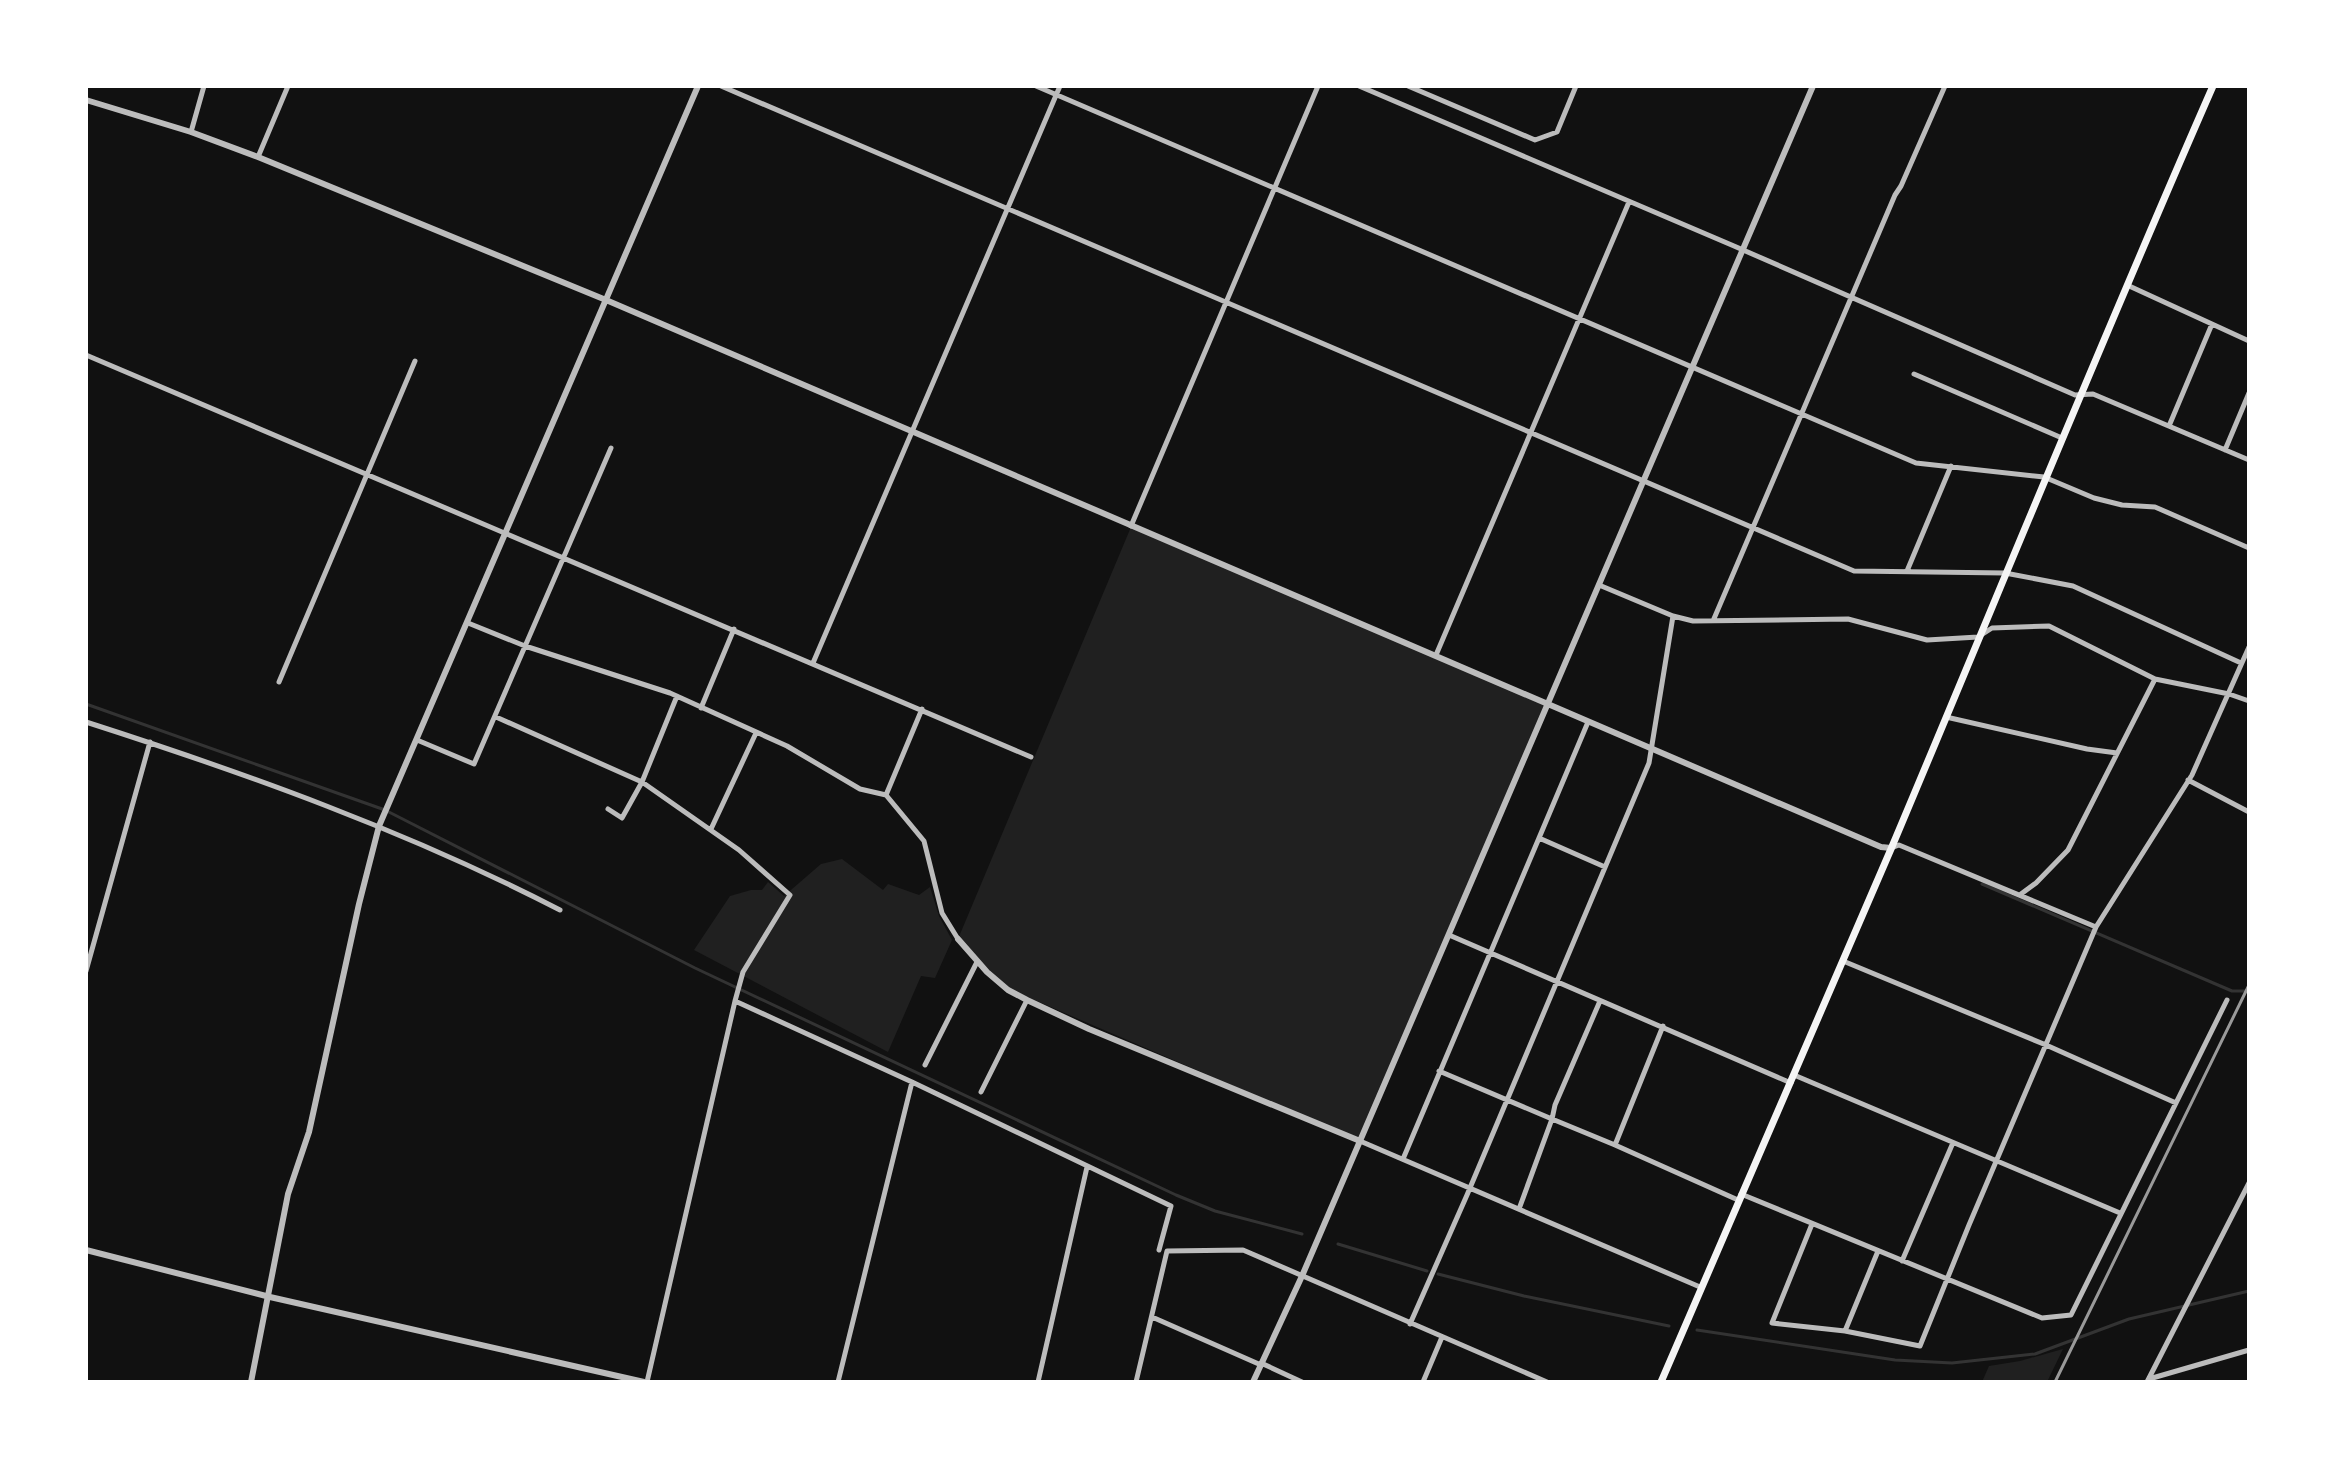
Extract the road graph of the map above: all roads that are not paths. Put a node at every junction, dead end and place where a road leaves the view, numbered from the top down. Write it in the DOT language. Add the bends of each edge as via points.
graph roads {
  1 [pos="204,86"];
  2 [pos="288,86"];
  3 [pos="698,86"];
  4 [pos="721,86"];
  5 [pos="1036,86"];
  6 [pos="1060,86"];
  7 [pos="1318,86"];
  8 [pos="1359,86"];
  9 [pos="1408,86"];
  10 [pos="1576,86"];
  11 [pos="1813,86"];
  12 [pos="1945,86"];
  13 [pos="2213,86"];
  14 [pos="1056,95"];
  15 [pos="86,100"];
  16 [pos="191,132"];
  17 [pos="258,157"];
  18 [pos="1275,190"];
  19 [pos="1629,202"];
  20 [pos="1007,209"];
  21 [pos="1743,249"];
  22 [pos="2126,284"];
  23 [pos="1850,297"];
  24 [pos="606,300"];
  25 [pos="1226,303"];
  26 [pos="1579,319"];
  27 [pos="2212,324"];
  28 [pos="2249,341"];
  29 [pos="86,355"];
  30 [pos="415,361"];
  31 [pos="1692,367"];
  32 [pos="1914,374"];
  33 [pos="2249,393"];
  34 [pos="2082,394"];
  35 [pos="1800,414"];
  36 [pos="2169,426"];
  37 [pos="912,433"];
  38 [pos="1531,433"];
  39 [pos="2062,438"];
  40 [pos="611,448"];
  41 [pos="2225,450"];
  42 [pos="2249,460"];
  43 [pos="1951,466"];
  44 [pos="367,473"];
  45 [pos="2044,477"];
  46 [pos="1643,481"];
  47 [pos="1131,526"];
  48 [pos="1753,530"];
  49 [pos="505,534"];
  50 [pos="2249,548"];
  51 [pos="562,557"];
  52 [pos="1907,571"];
  53 [pos="2005,573"];
  54 [pos="1599,585"];
  55 [pos="1673,616"];
  56 [pos="1713,621"];
  57 [pos="468,623"];
  58 [pos="734,629"];
  59 [pos="1978,637"];
  60 [pos="525,646"];
  61 [pos="2249,647"];
  62 [pos="1436,655"];
  63 [pos="813,663"];
  64 [pos="2241,663"];
  65 [pos="2155,679"];
  66 [pos="279,682"];
  67 [pos="2229,694"];
  68 [pos="677,696"];
  69 [pos="2249,701"];
  70 [pos="1549,704"];
  71 [pos="701,708"];
  72 [pos="922,709"];
  73 [pos="496,717"];
  74 [pos="1945,717"];
  75 [pos="86,722"];
  76 [pos="1588,722"];
  77 [pos="756,733"];
  78 [pos="417,740"];
  79 [pos="150,742"];
  80 [pos="1652,749"];
  81 [pos="2117,753"];
  82 [pos="1031,757"];
  83 [pos="2188,780"];
  84 [pos="642,782"];
  85 [pos="886,795"];
  86 [pos="608,809"];
  87 [pos="2249,812"];
  88 [pos="379,826"];
  89 [pos="711,829"];
  90 [pos="1539,838"];
  91 [pos="1891,848"];
  92 [pos="1605,867"];
  93 [pos="2021,894"];
  94 [pos="560,910"];
  95 [pos="2096,927"];
  96 [pos="1449,935"];
  97 [pos="958,939"];
  98 [pos="1490,953"];
  99 [pos="1843,961"];
  100 [pos="977,962"];
  101 [pos="86,971"];
  102 [pos="1556,982"];
  103 [pos="1027,1000"];
  104 [pos="2227,1000"];
  105 [pos="735,1001"];
  106 [pos="1600,1001"];
  107 [pos="1663,1026"];
  108 [pos="2046,1045"];
  109 [pos="925,1065"];
  110 [pos="1439,1071"];
  111 [pos="1792,1079"];
  112 [pos="912,1082"];
  113 [pos="981,1092"];
  114 [pos="1507,1099"];
  115 [pos="2176,1103"];
  116 [pos="1552,1119"];
  117 [pos="1360,1141"];
  118 [pos="1953,1144"];
  119 [pos="1615,1145"];
  120 [pos="1403,1159"];
  121 [pos="1997,1160"];
  122 [pos="1087,1167"];
  123 [pos="2249,1183"];
  124 [pos="1470,1187"];
  125 [pos="1740,1197"];
  126 [pos="1519,1209"];
  127 [pos="2120,1213"];
  128 [pos="1812,1224"];
  129 [pos="86,1250"];
  130 [pos="1159,1250"];
  131 [pos="1878,1251"];
  132 [pos="1902,1261"];
  133 [pos="1302,1276"];
  134 [pos="1946,1280"];
  135 [pos="1700,1287"];
  136 [pos="270,1297"];
  137 [pos="1152,1317"];
  138 [pos="1410,1324"];
  139 [pos="1845,1331"];
  140 [pos="1442,1337"];
  141 [pos="2249,1350"];
  142 [pos="1261,1364"];
  143 [pos="2147,1381"];
  144 [pos="251,1382"];
  145 [pos="646,1382"];
  146 [pos="838,1382"];
  147 [pos="1038,1382"];
  148 [pos="1136,1382"];
  149 [pos="1253,1382"];
  150 [pos="1302,1382"];
  151 [pos="1423,1382"];
  152 [pos="1547,1382"];
  153 [pos="1661,1382"];
  1 -- 16 [label="street"];
  2 -- 17 [label="street"];
  3 -- 24 [label="street"];
  4 -- 20 [label="street"];
  5 -- 14 [label="street"];
  6 -- 14 [label="street"];
  7 -- 18 [label="street"];
  8 -- 19 [label="street"];
  9 -- 10 [label="street" via="1535,140 1557,132"];
  11 -- 21 [label="street"];
  12 -- 23 [label="street"];
  13 -- 22 [label="main road"];
  14 -- 18 [label="street"];
  14 -- 20 [label="street"];
  15 -- 16 [label="street"];
  16 -- 17 [label="street"];
  17 -- 24 [label="street"];
  18 -- 25 [label="street"];
  18 -- 26 [label="street"];
  19 -- 21 [label="street"];
  19 -- 26 [label="street"];
  20 -- 25 [label="street"];
  20 -- 37 [label="street"];
  21 -- 23 [label="street"];
  21 -- 31 [label="street"];
  22 -- 27 [label="street"];
  22 -- 34 [label="main road"];
  23 -- 34 [label="street"];
  23 -- 35 [label="street"];
  24 -- 37 [label="street"];
  24 -- 49 [label="street"];
  25 -- 38 [label="street"];
  25 -- 47 [label="street"];
  26 -- 31 [label="street"];
  26 -- 38 [label="street"];
  27 -- 28 [label="street"];
  27 -- 36 [label="street"];
  29 -- 44 [label="street"];
  30 -- 44 [label="street"];
  31 -- 35 [label="street"];
  31 -- 46 [label="street"];
  32 -- 39 [label="street"];
  33 -- 41 [label="street"];
  34 -- 36 [label="street"];
  34 -- 39 [label="main road"];
  35 -- 43 [label="street" via="1916,463"];
  35 -- 48 [label="street"];
  36 -- 41 [label="street"];
  37 -- 47 [label="street"];
  37 -- 63 [label="street"];
  38 -- 46 [label="street"];
  38 -- 62 [label="street"];
  39 -- 45 [label="main road"];
  40 -- 51 [label="street"];
  41 -- 42 [label="street"];
  43 -- 45 [label="street"];
  43 -- 52 [label="street"];
  44 -- 49 [label="street"];
  44 -- 66 [label="street"];
  45 -- 50 [label="street" via="2094,498 2155,507"];
  45 -- 53 [label="main road"];
  46 -- 48 [label="street"];
  46 -- 54 [label="street"];
  47 -- 62 [label="street"];
  48 -- 52 [label="street" via="1854,571"];
  48 -- 56 [label="street"];
  49 -- 51 [label="street"];
  49 -- 57 [label="street"];
  51 -- 58 [label="street"];
  51 -- 60 [label="street"];
  52 -- 53 [label="street"];
  53 -- 59 [label="main road"];
  53 -- 64 [label="street" via="2073,586"];
  54 -- 55 [label="street"];
  54 -- 70 [label="street"];
  55 -- 56 [label="street"];
  55 -- 80 [label="street"];
  56 -- 59 [label="street" via="1848,619 1927,640"];
  57 -- 60 [label="street"];
  57 -- 78 [label="street"];
  58 -- 63 [label="street"];
  58 -- 71 [label="street"];
  59 -- 65 [label="street" via="1992,628 2049,626"];
  59 -- 74 [label="main road"];
  60 -- 68 [label="street"];
  60 -- 73 [label="street"];
  61 -- 64 [label="street"];
  62 -- 70 [label="street"];
  63 -- 72 [label="street"];
  64 -- 67 [label="street"];
  65 -- 67 [label="street"];
  65 -- 81 [label="street"];
  67 -- 69 [label="street"];
  67 -- 83 [label="street"];
  68 -- 71 [label="street"];
  68 -- 84 [label="street"];
  70 -- 76 [label="street"];
  70 -- 96 [label="street"];
  71 -- 77 [label="street"];
  72 -- 82 [label="street"];
  72 -- 85 [label="street"];
  73 -- 78 [label="street" via="474,764"];
  73 -- 84 [label="street"];
  74 -- 81 [label="street"];
  74 -- 91 [label="main road"];
  75 -- 79 [label="street"];
  76 -- 80 [label="street"];
  76 -- 90 [label="street"];
  77 -- 85 [label="street" via="860,789"];
  77 -- 89 [label="street"];
  78 -- 88 [label="street"];
  79 -- 88 [label="street"];
  79 -- 101 [label="street"];
  80 -- 91 [label="street"];
  80 -- 92 [label="street"];
  81 -- 93 [label="street" via="2068,850"];
  83 -- 87 [label="street"];
  83 -- 95 [label="street"];
  84 -- 86 [label="street" via="622,818"];
  84 -- 89 [label="street"];
  85 -- 97 [label="street" via="924,841 942,913"];
  88 -- 94 [label="street"];
  88 -- 136 [label="street" via="309,1132 288,1194"];
  89 -- 105 [label="street" via="790,895 743,972"];
  90 -- 92 [label="street"];
  90 -- 98 [label="street"];
  91 -- 93 [label="street" via="1899,845"];
  91 -- 99 [label="main road"];
  92 -- 102 [label="street"];
  93 -- 95 [label="street"];
  95 -- 108 [label="street"];
  96 -- 98 [label="street"];
  96 -- 117 [label="street"];
  97 -- 100 [label="street"];
  98 -- 102 [label="street"];
  98 -- 110 [label="street"];
  99 -- 108 [label="street"];
  99 -- 111 [label="main road"];
  100 -- 103 [label="street"];
  100 -- 109 [label="street"];
  102 -- 106 [label="street"];
  102 -- 114 [label="street"];
  103 -- 113 [label="street"];
  103 -- 117 [label="street"];
  104 -- 115 [label="street"];
  105 -- 112 [label="street"];
  105 -- 145 [label="street"];
  106 -- 107 [label="street"];
  106 -- 116 [label="street"];
  107 -- 111 [label="street"];
  107 -- 119 [label="street"];
  108 -- 115 [label="street"];
  108 -- 121 [label="street"];
  110 -- 114 [label="street"];
  110 -- 120 [label="street"];
  111 -- 118 [label="street"];
  111 -- 125 [label="main road"];
  112 -- 122 [label="street"];
  112 -- 146 [label="street"];
  114 -- 116 [label="street"];
  114 -- 124 [label="street"];
  115 -- 127 [label="street"];
  116 -- 119 [label="street"];
  116 -- 126 [label="street"];
  117 -- 120 [label="street"];
  117 -- 133 [label="street"];
  118 -- 121 [label="street"];
  118 -- 132 [label="street"];
  119 -- 125 [label="street"];
  120 -- 124 [label="street"];
  121 -- 127 [label="street"];
  121 -- 134 [label="street"];
  122 -- 130 [label="street" via="1171,1206"];
  122 -- 147 [label="street"];
  123 -- 143 [label="street"];
  124 -- 126 [label="street"];
  124 -- 138 [label="street"];
  125 -- 128 [label="street"];
  125 -- 135 [label="main road"];
  126 -- 135 [label="street"];
  127 -- 134 [label="street" via="2071,1315 2042,1318"];
  128 -- 131 [label="street"];
  128 -- 139 [label="street" via="1772,1323"];
  129 -- 136 [label="street"];
  131 -- 132 [label="street"];
  131 -- 139 [label="street"];
  132 -- 134 [label="street"];
  133 -- 137 [label="street" via="1243,1250 1167,1251"];
  133 -- 138 [label="street"];
  133 -- 142 [label="street"];
  134 -- 139 [label="street" via="1920,1346"];
  135 -- 153 [label="main road"];
  136 -- 144 [label="street"];
  136 -- 145 [label="street"];
  137 -- 142 [label="street"];
  137 -- 148 [label="street"];
  138 -- 140 [label="street"];
  140 -- 151 [label="street"];
  140 -- 152 [label="street"];
  141 -- 143 [label="street"];
  142 -- 149 [label="street"];
  142 -- 150 [label="street"];
}
